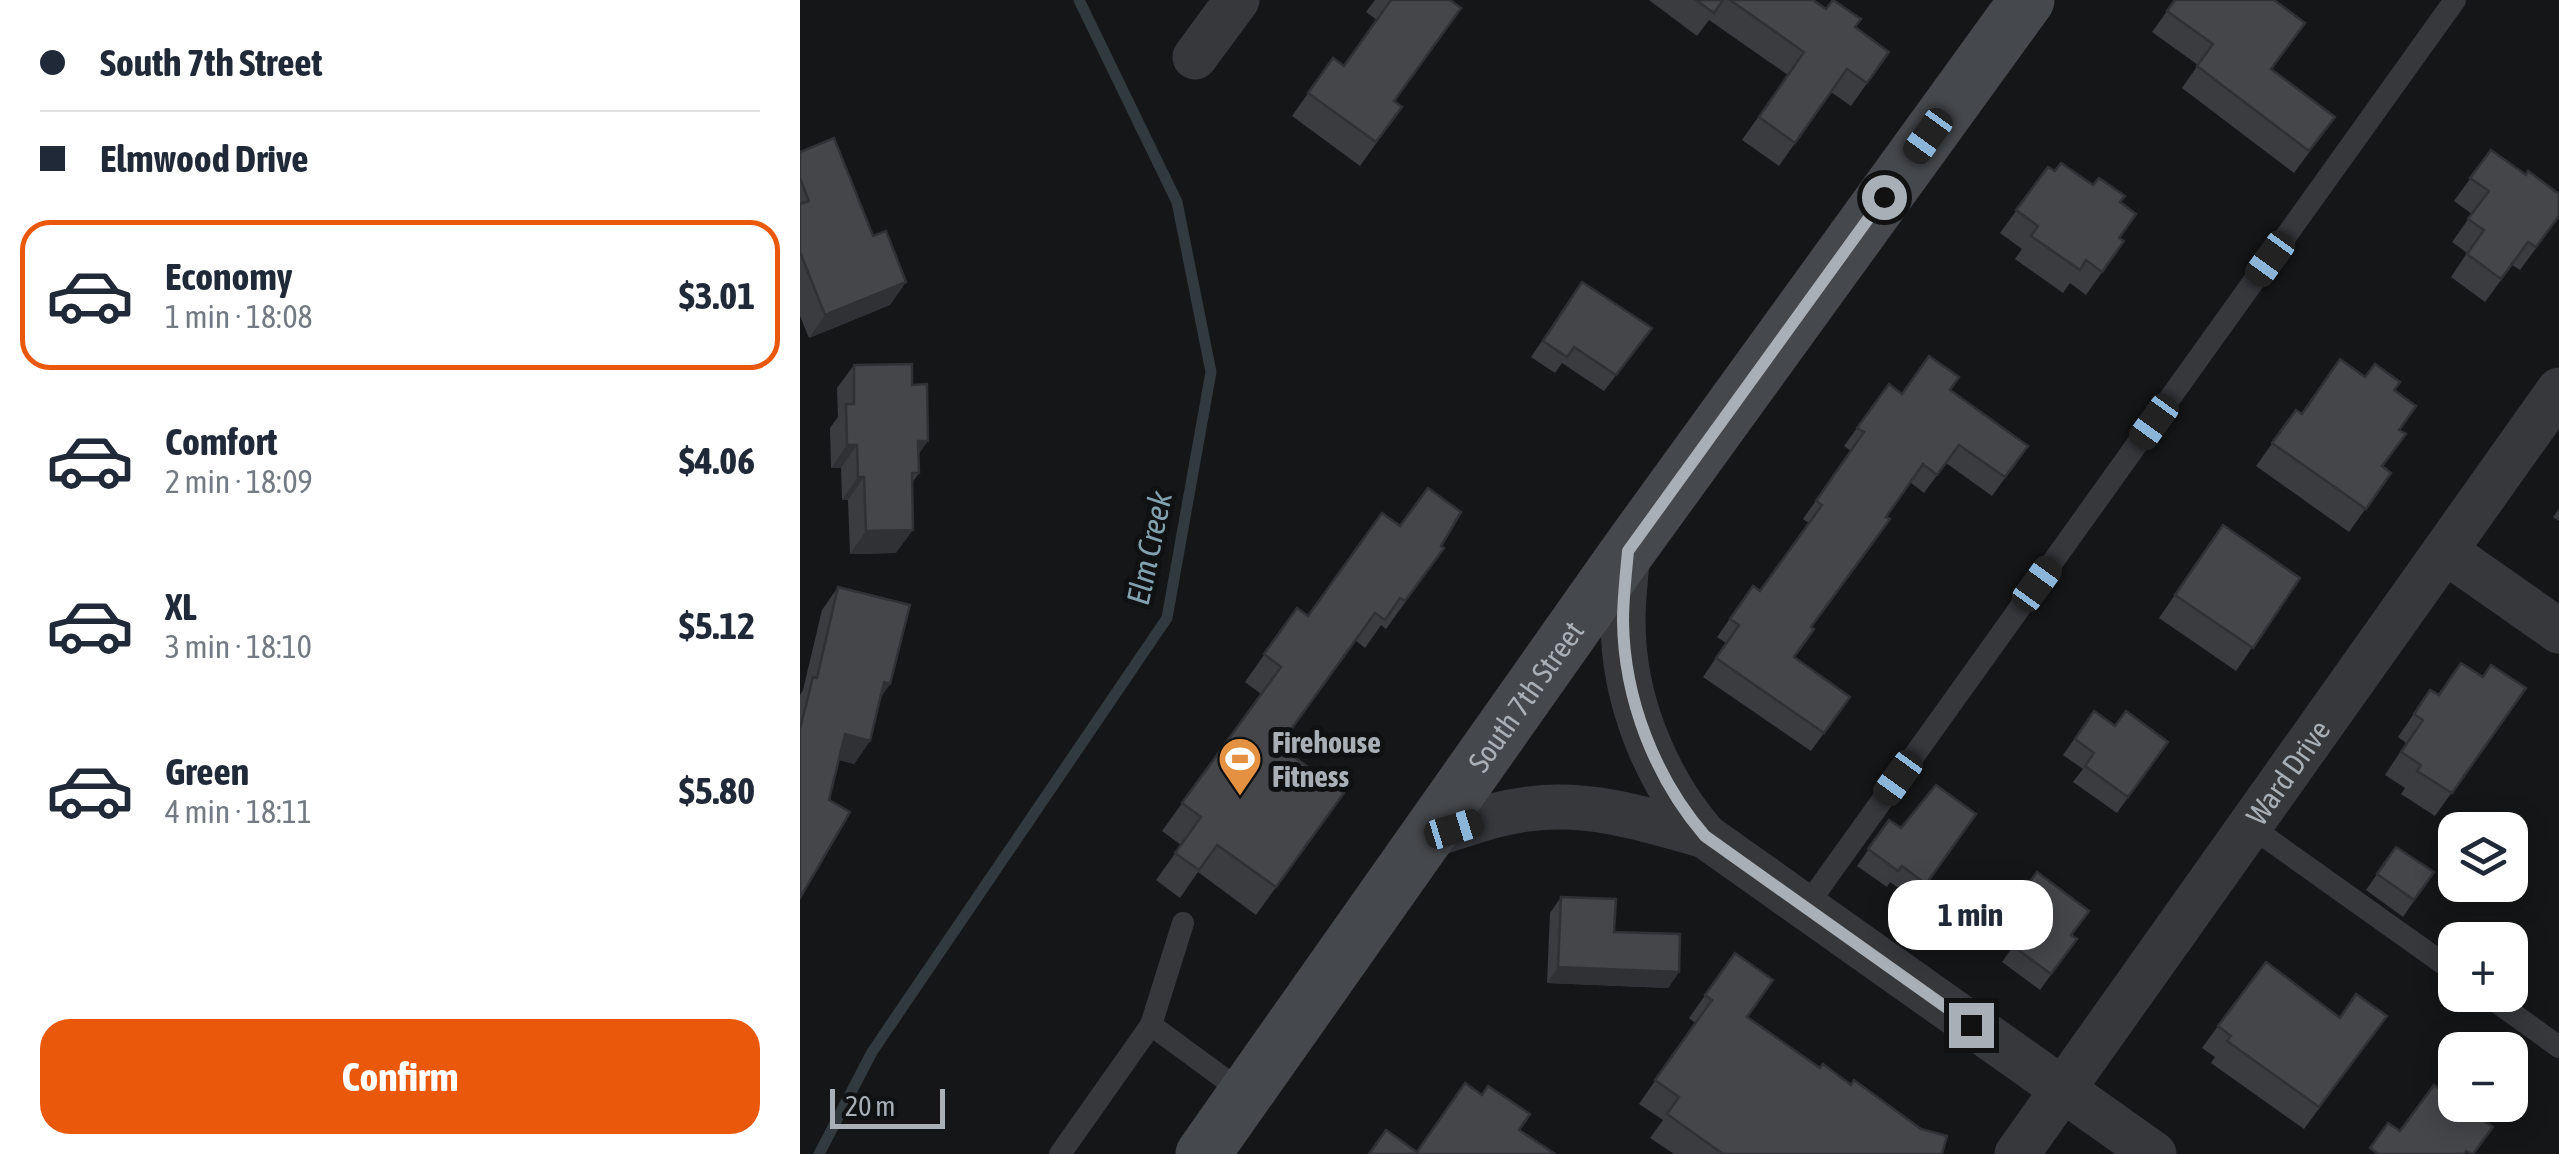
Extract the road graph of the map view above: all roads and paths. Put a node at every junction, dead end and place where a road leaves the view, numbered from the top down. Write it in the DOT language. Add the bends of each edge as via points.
graph roads {
  1 [pos="1237,0"];
  2 [pos="2455,0"];
  3 [pos="2008,7"];
  4 [pos="1195,58"];
  5 [pos="2559,390"];
  6 [pos="1628,551"];
  7 [pos="2445,551"];
  8 [pos="2559,631"];
  9 [pos="2250,826"];
  10 [pos="1429,836"];
  11 [pos="1705,836"];
  12 [pos="1805,908"];
  13 [pos="1183,923"];
  14 [pos="2438,960"];
  15 [pos="2511,1012"];
  16 [pos="1152,1025"];
  17 [pos="2559,1047"];
  18 [pos="2064,1089"];
  19 [pos="1245,1094"];
  20 [pos="1060,1154"];
  21 [pos="1202,1154"];
  22 [pos="2018,1154"];
  23 [pos="2154,1154"];
  1 -- 4 [label="street"];
  2 -- 12 [label="lane"];
  3 -- 6 [label="main road, South 7th Street"];
  5 -- 7 [label="street, Ward Drive"];
  6 -- 10 [label="main road, South 7th Street"];
  6 -- 11 [label="street" via="1623,621 1638,715 1666,782"];
  7 -- 8 [label="street"];
  7 -- 9 [label="street, Ward Drive"];
  9 -- 14 [label="lane"];
  9 -- 18 [label="street, Ward Drive"];
  10 -- 11 [label="street" via="1526,809 1571,806"];
  10 -- 19 [label="main road, South 7th Street"];
  11 -- 12 [label="street"];
  12 -- 18 [label="street"];
  13 -- 16 [label="lane"];
  15 -- 17 [label="lane"];
  16 -- 19 [label="lane"];
  16 -- 20 [label="lane"];
  18 -- 22 [label="street, Ward Drive"];
  18 -- 23 [label="street"];
  19 -- 21 [label="main road, South 7th Street"];
}
